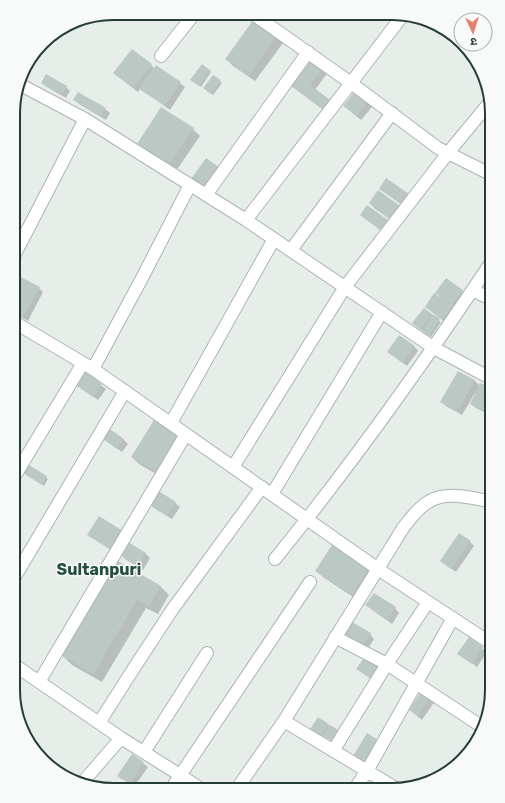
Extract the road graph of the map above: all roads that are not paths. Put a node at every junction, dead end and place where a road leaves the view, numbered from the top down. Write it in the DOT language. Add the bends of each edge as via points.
graph roads {
  1 [pos="189,20"];
  2 [pos="262,20"];
  3 [pos="399,21"];
  4 [pos="308,52"];
  5 [pos="161,56"];
  6 [pos="351,82"];
  7 [pos="24,87"];
  8 [pos="485,108"];
  9 [pos="392,113"];
  10 [pos="85,119"];
  11 [pos="448,153"];
  12 [pos="485,172"];
  13 [pos="190,185"];
  14 [pos="206,195"];
  15 [pos="246,220"];
  16 [pos="274,239"];
  17 [pos="20,244"];
  18 [pos="291,250"];
  19 [pos="485,272"];
  20 [pos="345,287"];
  21 [pos="473,290"];
  22 [pos="485,296"];
  23 [pos="382,312"];
  24 [pos="20,326"];
  25 [pos="434,348"];
  26 [pos="88,366"];
  27 [pos="485,375"];
  28 [pos="125,391"];
  29 [pos="171,423"];
  30 [pos="186,434"];
  31 [pos="233,467"];
  32 [pos="20,468"];
  33 [pos="262,487"];
  34 [pos="272,494"];
  35 [pos="485,500"];
  36 [pos="308,519"];
  37 [pos="276,559"];
  38 [pos="20,568"];
  39 [pos="378,569"];
  40 [pos="310,582"];
  41 [pos="428,602"];
  42 [pos="453,618"];
  43 [pos="335,637"];
  44 [pos="485,639"];
  45 [pos="207,653"];
  46 [pos="387,664"];
  47 [pos="20,669"];
  48 [pos="39,682"];
  49 [pos="417,684"];
  50 [pos="284,721"];
  51 [pos="99,723"];
  52 [pos="478,724"];
  53 [pos="121,738"];
  54 [pos="333,751"];
  55 [pos="144,752"];
  56 [pos="367,771"];
  57 [pos="180,775"];
  58 [pos="86,779"];
  59 [pos="175,783"];
  60 [pos="192,783"];
  61 [pos="241,783"];
  62 [pos="359,783"];
  63 [pos="387,783"];
  1 -- 5 [label="street"];
  2 -- 4 [label="street"];
  3 -- 6 [label="street"];
  4 -- 6 [label="street"];
  4 -- 14 [label="street"];
  6 -- 9 [label="street"];
  6 -- 15 [label="street"];
  7 -- 10 [label="street"];
  8 -- 11 [label="street"];
  9 -- 11 [label="street"];
  9 -- 18 [label="street"];
  10 -- 13 [label="street"];
  10 -- 17 [label="street"];
  11 -- 12 [label="street"];
  11 -- 20 [label="street"];
  13 -- 14 [label="street"];
  13 -- 26 [label="street" via="141,280"];
  14 -- 15 [label="street"];
  15 -- 16 [label="street"];
  16 -- 18 [label="street"];
  16 -- 29 [label="street"];
  18 -- 20 [label="street"];
  19 -- 21 [label="street"];
  20 -- 23 [label="street"];
  20 -- 31 [label="street"];
  21 -- 22 [label="street"];
  21 -- 25 [label="street"];
  23 -- 25 [label="street"];
  23 -- 34 [label="street"];
  24 -- 26 [label="street"];
  25 -- 27 [label="street"];
  25 -- 36 [label="street"];
  26 -- 28 [label="street"];
  26 -- 32 [label="street"];
  28 -- 29 [label="street"];
  28 -- 38 [label="street"];
  29 -- 30 [label="street"];
  30 -- 31 [label="street"];
  30 -- 48 [label="street"];
  31 -- 33 [label="street"];
  33 -- 34 [label="street"];
  33 -- 51 [label="street" via="172,610"];
  34 -- 36 [label="street"];
  35 -- 39 [label="street" via="452,495 441,496 429,502 403,528"];
  36 -- 37 [label="street"];
  36 -- 39 [label="street"];
  39 -- 41 [label="street"];
  39 -- 43 [label="street"];
  40 -- 57 [label="street"];
  41 -- 42 [label="street"];
  41 -- 46 [label="street"];
  42 -- 44 [label="street"];
  42 -- 49 [label="street"];
  43 -- 46 [label="street"];
  43 -- 50 [label="street"];
  45 -- 55 [label="street"];
  46 -- 49 [label="street"];
  46 -- 54 [label="street"];
  47 -- 48 [label="street"];
  48 -- 51 [label="street"];
  49 -- 52 [label="street"];
  49 -- 56 [label="street"];
  50 -- 54 [label="street"];
  50 -- 61 [label="street"];
  51 -- 53 [label="street"];
  53 -- 55 [label="street"];
  53 -- 58 [label="street"];
  54 -- 56 [label="street"];
  55 -- 57 [label="street"];
  56 -- 62 [label="street"];
  56 -- 63 [label="street"];
  57 -- 59 [label="street"];
  57 -- 60 [label="street"];
}
